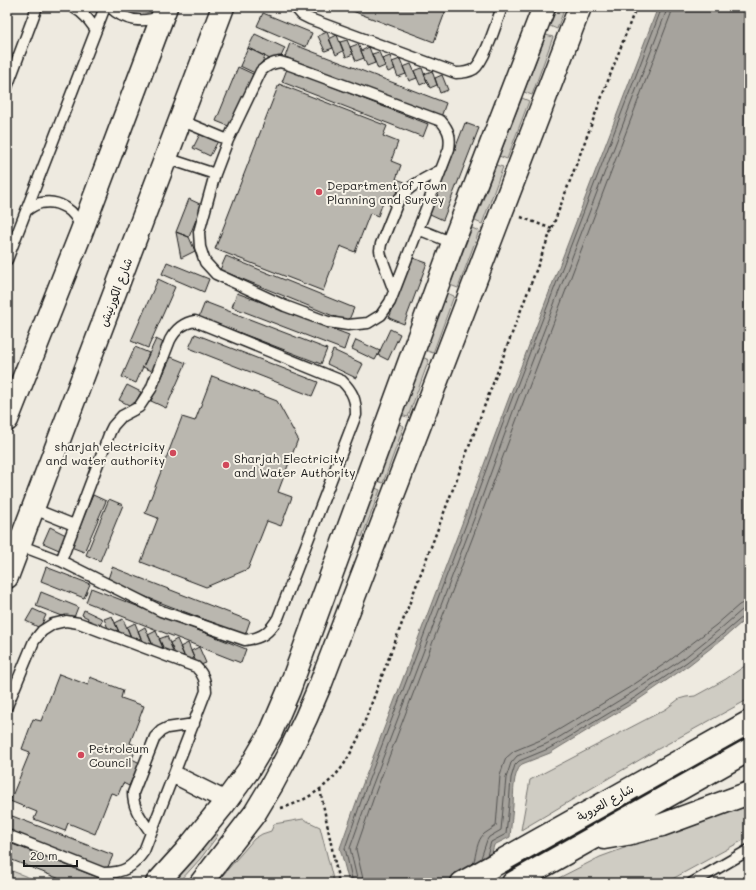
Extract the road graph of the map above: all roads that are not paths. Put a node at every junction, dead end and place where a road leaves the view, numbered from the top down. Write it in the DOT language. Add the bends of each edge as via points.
graph roads {
  1 [pos="38,7"];
  2 [pos="73,7"];
  3 [pos="105,7"];
  4 [pos="110,7"];
  5 [pos="223,7"];
  6 [pos="295,7"];
  7 [pos="502,7"];
  8 [pos="544,7"];
  9 [pos="580,7"];
  10 [pos="164,11"];
  11 [pos="96,30"];
  12 [pos="7,87"];
  13 [pos="180,120"];
  14 [pos="228,140"];
  15 [pos="166,158"];
  16 [pos="441,170"];
  17 [pos="215,174"];
  18 [pos="27,210"];
  19 [pos="418,229"];
  20 [pos="81,233"];
  21 [pos="453,244"];
  22 [pos="7,260"];
  23 [pos="394,291"];
  24 [pos="7,420"];
  25 [pos="34,509"];
  26 [pos="74,525"];
  27 [pos="19,545"];
  28 [pos="61,561"];
  29 [pos="7,578"];
  30 [pos="7,706"];
  31 [pos="280,711"];
  32 [pos="749,722"];
  33 [pos="194,724"];
  34 [pos="749,750"];
  35 [pos="174,775"];
  36 [pos="749,793"];
  37 [pos="226,801"];
  38 [pos="255,812"];
  39 [pos="151,833"];
  40 [pos="7,835"];
  41 [pos="591,839"];
  42 [pos="749,850"];
  43 [pos="522,878"];
  44 [pos="697,882"];
  45 [pos="157,883"];
  46 [pos="201,883"];
  47 [pos="462,883"];
  1 -- 12 [label="lane"];
  2 -- 11 [label="lane" via="89,19"];
  3 -- 11 [label="lane"];
  4 -- 10 [label="lane" via="122,16 140,21 148,20"];
  5 -- 13 [label="main road, شارع الكورنيش"];
  6 -- 7 [label="lane" via="310,19 456,73 474,69 481,62"];
  8 -- 21 [label="main road"];
  9 -- 38 [label="main road" via="322,683 273,783"];
  10 -- 20 [label="main road"];
  11 -- 18 [label="lane"];
  13 -- 14 [label="lane"];
  13 -- 15 [label="main road, شارع الكورنيش"];
  14 -- 16 [label="lane" via="261,71 273,63 280,62 441,121 446,127 450,141"];
  14 -- 17 [label="lane"];
  15 -- 17 [label="lane"];
  15 -- 25 [label="main road, شارع الكورنيش"];
  16 -- 19 [label="lane"];
  16 -- 23 [label="lane" via="403,194 381,244 381,256"];
  17 -- 23 [label="lane" via="199,232 205,262 216,274 285,306 328,322 348,325 375,320 386,309"];
  18 -- 20 [label="lane" via="42,202 60,204 75,216"];
  18 -- 22 [label="lane"];
  19 -- 21 [label="lane"];
  19 -- 23 [label="lane"];
  20 -- 24 [label="main road"];
  21 -- 31 [label="main road"];
  25 -- 26 [label="lane"];
  25 -- 27 [label="main road, شارع الكورنيش"];
  26 -- 28 [label="lane"];
  26 -- 28 [label="lane" via="113,426 122,416 143,402 151,389 170,340 187,322 195,321 342,381 354,396 356,415 278,618 265,634 245,640 170,615"];
  27 -- 28 [label="lane"];
  27 -- 29 [label="main road, شارع الكورنيش"];
  30 -- 33 [label="lane" via="34,641 48,627 66,621 79,623 196,667 202,674 206,691"];
  31 -- 37 [label="main road" via="260,752"];
  31 -- 38 [label="main road" via="280,722 270,753 238,802 238,808 243,813"];
  32 -- 47 [label="main road, شارع العروبة"];
  33 -- 35 [label="lane"];
  33 -- 39 [label="lane" via="167,728 155,737 133,793 136,811"];
  34 -- 41 [label="main road"];
  35 -- 37 [label="lane"];
  35 -- 39 [label="lane"];
  36 -- 41 [label="main road" via="650,829"];
  37 -- 45 [label="main road"];
  38 -- 46 [label="main road"];
  39 -- 40 [label="lane" via="137,861 127,869 115,873 103,873"];
  41 -- 43 [label="main road"];
  42 -- 44 [label="lane"];
}
